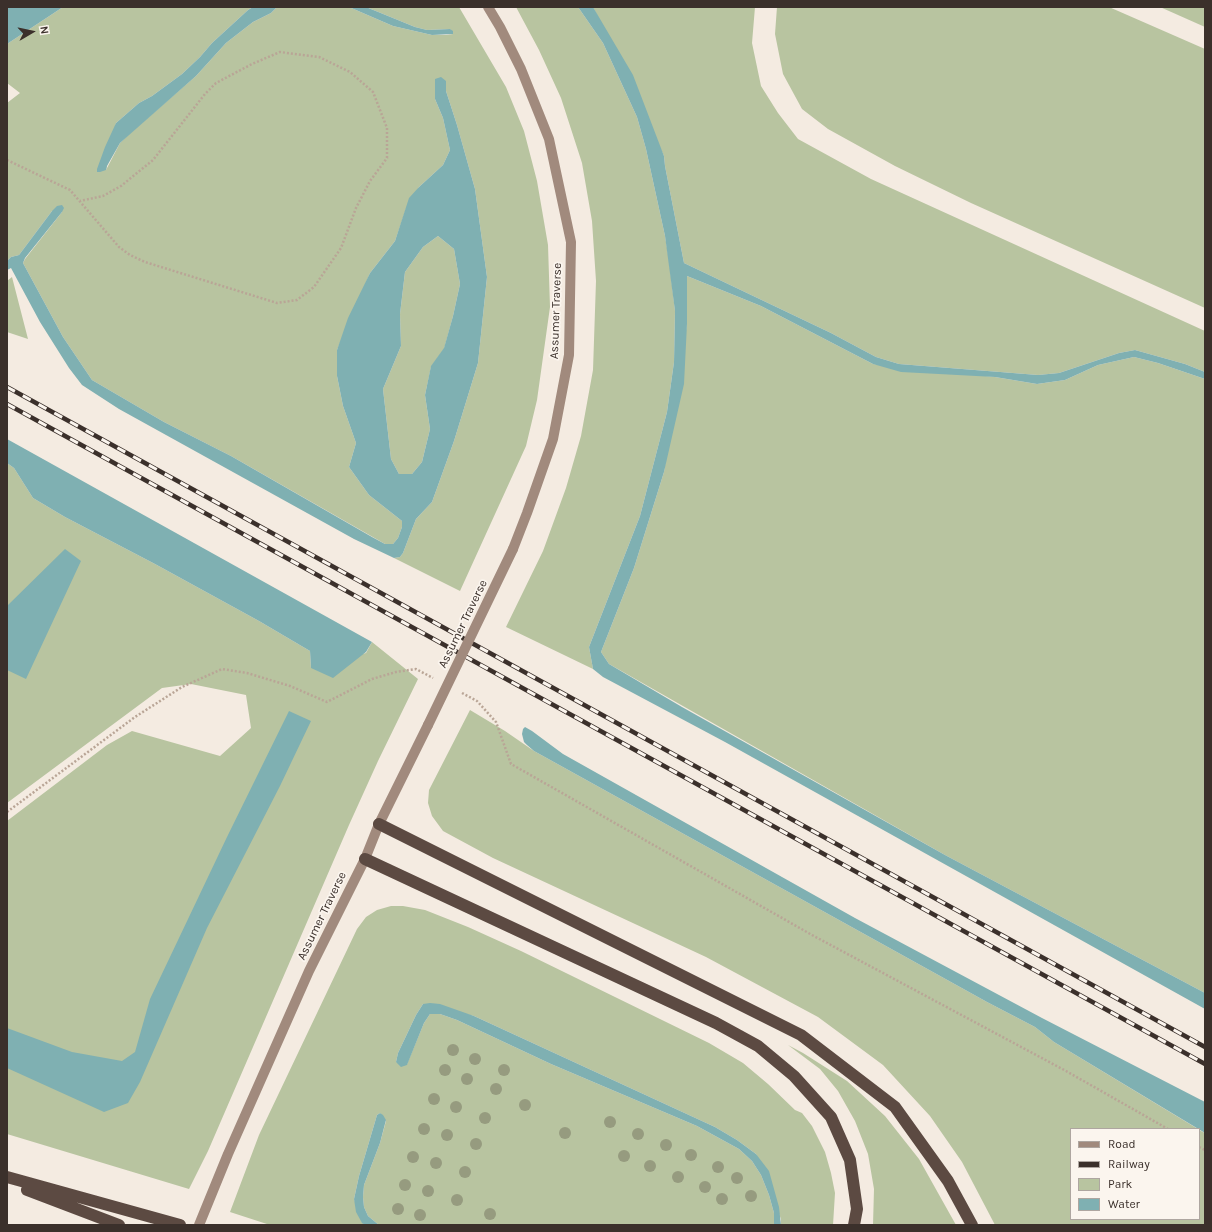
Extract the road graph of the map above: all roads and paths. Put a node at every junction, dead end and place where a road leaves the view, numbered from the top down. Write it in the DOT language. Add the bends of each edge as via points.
graph roads {
  1 [pos="488,7"];
  2 [pos="7,160"];
  3 [pos="80,201"];
  4 [pos="436,680"];
  5 [pos="457,690"];
  6 [pos="7,812"];
  7 [pos="379,824"];
  8 [pos="365,859"];
  9 [pos="1166,1128"];
  10 [pos="7,1177"];
  11 [pos="7,1182"];
  12 [pos="119,1225"];
  13 [pos="180,1225"];
  14 [pos="199,1225"];
  15 [pos="854,1225"];
  16 [pos="972,1225"];
  1 -- 7 [label="main road, Assumer Traverse, bridge" via="521,69 549,139 571,242 568,356 553,439 513,549"];
  2 -- 3 [label="path" via="70,190"];
  3 -- 3 [label="path" via="119,247 140,260 277,303 297,300 314,287 341,248 356,208 370,181 387,158 388,128 373,92 350,72 319,57 280,52 216,83 152,160 121,186 104,196"];
  4 -- 6 [label="path" via="416,669 396,672 372,679 327,702 290,686 247,673 222,669 182,687 135,716"];
  5 -- 9 [label="path" via="477,701 496,722 511,764 522,771 812,935"];
  7 -- 8 [label="main road, Assumer Traverse"];
  7 -- 16 [label="highway" via="801,1035 895,1107 948,1181"];
  8 -- 14 [label="main road, Assumer Traverse" via="309,971"];
  8 -- 15 [label="highway" via="716,1023 758,1046 794,1076 830,1117 850,1160 857,1209"];
  10 -- 13 [label="highway"];
  11 -- 12 [label="highway"];
}
